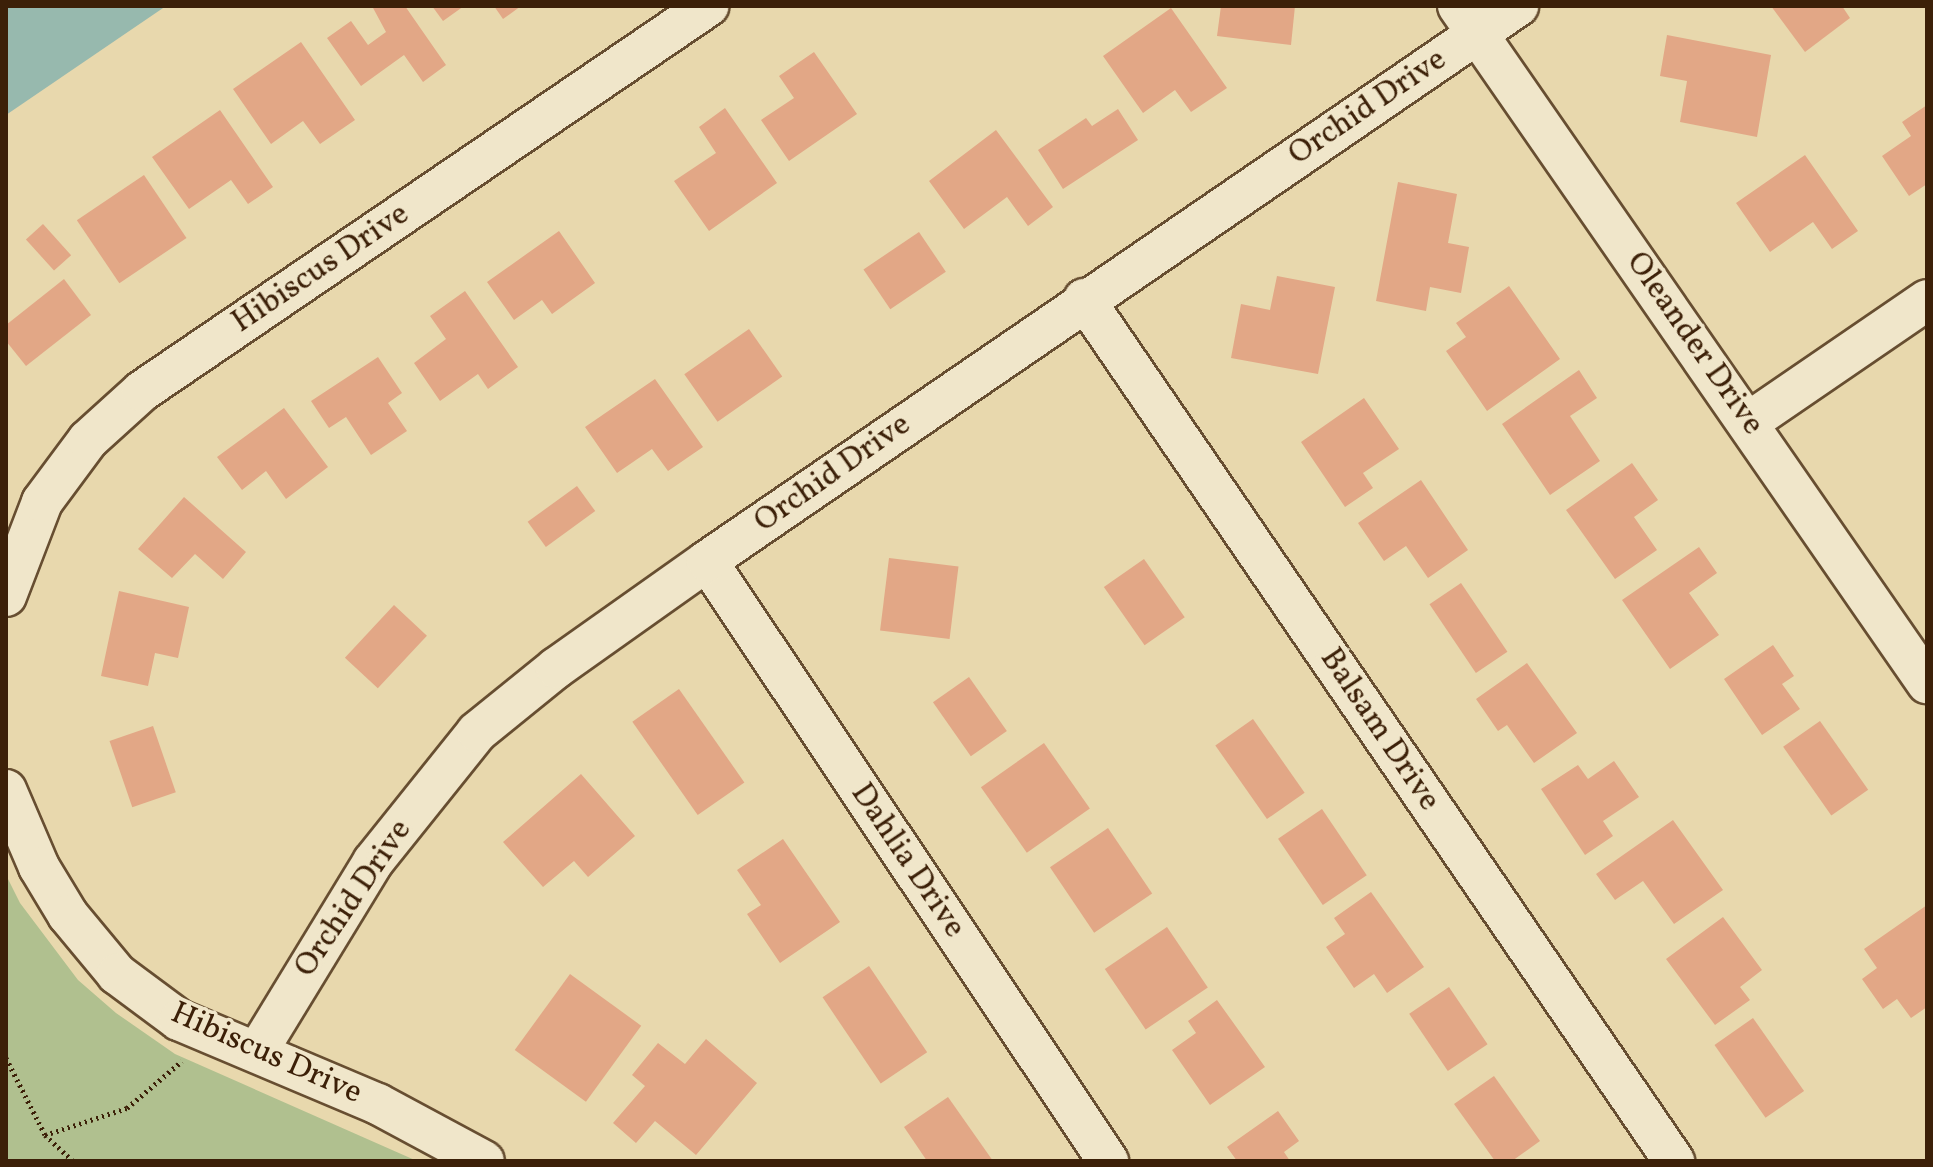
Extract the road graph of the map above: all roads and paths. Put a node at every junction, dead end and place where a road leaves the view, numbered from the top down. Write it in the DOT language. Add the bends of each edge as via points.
graph roads {
  1 [pos="708,6"];
  2 [pos="1518,6"];
  3 [pos="1468,20"];
  4 [pos="1084,299"];
  5 [pos="1927,300"];
  6 [pos="1749,422"];
  7 [pos="707,561"];
  8 [pos="6,596"];
  9 [pos="1927,683"];
  10 [pos="6,790"];
  11 [pos="207,1032"];
  12 [pos="257,1052"];
  13 [pos="6,1058"];
  14 [pos="45,1135"];
  15 [pos="73,1161"];
  16 [pos="484,1161"];
  17 [pos="1108,1161"];
  18 [pos="1674,1161"];
  1 -- 8 [label="street, Hibiscus Drive" via="142,391 88,440 42,502"];
  2 -- 3 [label="street, Orchid Drive"];
  3 -- 4 [label="street, Orchid Drive"];
  3 -- 6 [label="street, Oleander Drive"];
  4 -- 7 [label="street, Orchid Drive"];
  4 -- 18 [label="street, Balsam Drive"];
  5 -- 6 [label="street"];
  6 -- 9 [label="street, Oleander Drive"];
  7 -- 12 [label="street, Orchid Drive" via="556,668 477,732 373,862"];
  7 -- 17 [label="street, Dahlia Drive"];
  10 -- 11 [label="street, Hibiscus Drive" via="39,867 68,915 117,974 179,1020"];
  11 -- 12 [label="street, Hibiscus Drive"];
  11 -- 14 [label="path" via="170,1074 127,1108"];
  12 -- 16 [label="street, Hibiscus Drive" via="378,1104"];
  13 -- 14 [label="path"];
  14 -- 15 [label="path"];
}
